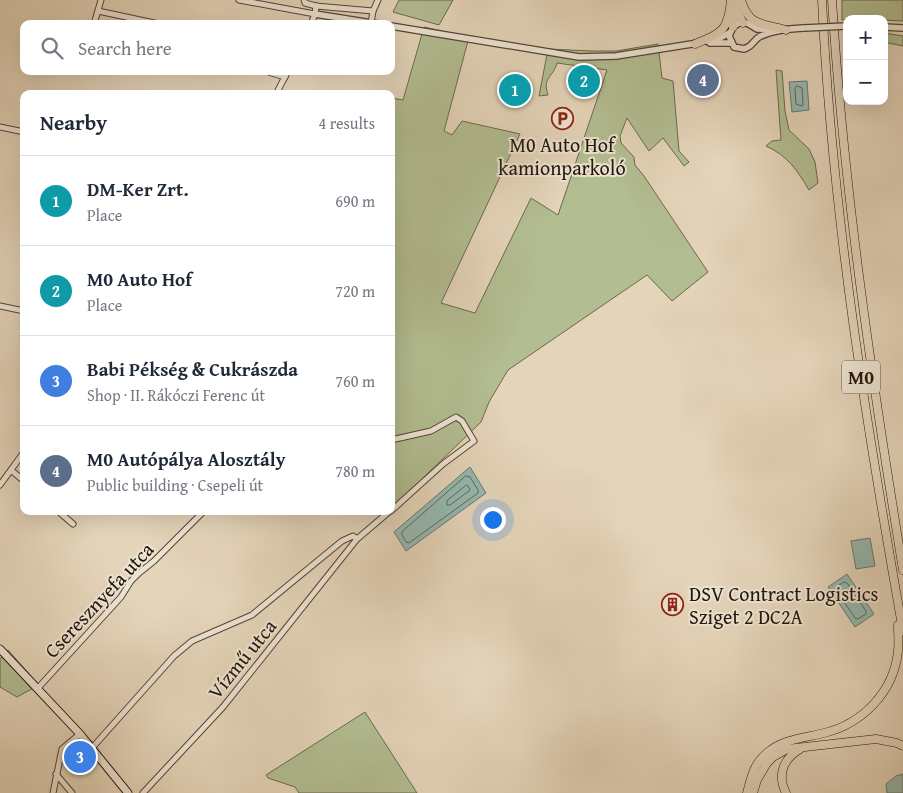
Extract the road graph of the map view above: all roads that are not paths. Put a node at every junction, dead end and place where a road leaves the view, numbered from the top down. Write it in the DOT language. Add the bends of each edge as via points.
graph roads {
  1 [pos="101,0"];
  2 [pos="239,0"];
  3 [pos="304,0"];
  4 [pos="378,0"];
  5 [pos="731,0"];
  6 [pos="736,0"];
  7 [pos="741,0"];
  8 [pos="816,0"];
  9 [pos="822,0"];
  10 [pos="832,0"];
  11 [pos="837,0"];
  12 [pos="316,6"];
  13 [pos="373,10"];
  14 [pos="98,11"];
  15 [pos="315,14"];
  16 [pos="95,20"];
  17 [pos="140,20"];
  18 [pos="313,20"];
  19 [pos="355,20"];
  20 [pos="375,20"];
  21 [pos="743,23"];
  22 [pos="843,26"];
  23 [pos="395,27"];
  24 [pos="888,27"];
  25 [pos="753,28"];
  26 [pos="901,29"];
  27 [pos="731,30"];
  28 [pos="786,30"];
  29 [pos="823,32"];
  30 [pos="755,39"];
  31 [pos="731,43"];
  32 [pos="835,43"];
  33 [pos="695,44"];
  34 [pos="278,75"];
  35 [pos="285,77"];
  36 [pos="278,90"];
  37 [pos="0,127"];
  38 [pos="20,131"];
  39 [pos="0,306"];
  40 [pos="20,310"];
  41 [pos="395,439"];
  42 [pos="20,458"];
  43 [pos="11,470"];
  44 [pos="20,478"];
  45 [pos="0,485"];
  46 [pos="395,507"];
  47 [pos="63,515"];
  48 [pos="200,515"];
  49 [pos="386,515"];
  50 [pos="73,524"];
  51 [pos="357,540"];
  52 [pos="903,570"];
  53 [pos="898,603"];
  54 [pos="903,631"];
  55 [pos="0,649"];
  56 [pos="38,688"];
  57 [pos="80,734"];
  58 [pos="806,746"];
  59 [pos="903,746"];
  60 [pos="92,748"];
  61 [pos="56,774"];
  62 [pos="53,793"];
  63 [pos="72,793"];
  64 [pos="128,793"];
  65 [pos="143,793"];
  66 [pos="747,793"];
  67 [pos="753,793"];
  68 [pos="786,793"];
  1 -- 14 [label="street"];
  2 -- 15 [label="street"];
  3 -- 12 [label="street"];
  4 -- 13 [label="street"];
  5 -- 27 [label="highway" via="734,18"];
  5 -- 33 [label="highway" via="729,18 723,30"];
  6 -- 21 [label="highway"];
  7 -- 28 [label="highway" via="754,22"];
  8 -- 29 [label="highway"];
  9 -- 29 [label="highway, M0"];
  10 -- 32 [label="highway, M0"];
  11 -- 32 [label="highway"];
  12 -- 13 [label="street"];
  12 -- 15 [label="street"];
  13 -- 20 [label="street"];
  14 -- 16 [label="street"];
  14 -- 17 [label="street"];
  15 -- 18 [label="street"];
  15 -- 19 [label="street"];
  21 -- 25 [label="street"];
  21 -- 27 [label="street"];
  22 -- 28 [label="street, bridge"];
  23 -- 33 [label="street" via="579,57 616,56"];
  24 -- 26 [label="street"];
  25 -- 28 [label="street"];
  25 -- 30 [label="street"];
  27 -- 31 [label="street"];
  27 -- 33 [label="street" via="720,38"];
  28 -- 30 [label="street"];
  29 -- 53 [label="highway, M0" via="847,270 873,460"];
  30 -- 31 [label="street" via="744,50"];
  31 -- 33 [label="street"];
  32 -- 52 [label="highway, M0" via="861,297"];
  34 -- 35 [label="street"];
  35 -- 36 [label="street"];
  37 -- 38 [label="street"];
  39 -- 40 [label="street"];
  41 -- 46 [label="street, Vízmű utca" via="431,431 458,417 474,442 443,464"];
  42 -- 43 [label="street"];
  43 -- 44 [label="street"];
  43 -- 45 [label="street"];
  47 -- 50 [label="street"];
  48 -- 56 [label="street, Cseresznyefa utca" via="135,577 121,597"];
  49 -- 51 [label="street, Vízmű utca"];
  51 -- 60 [label="street" via="353,536 342,541 252,615 192,641 174,656"];
  51 -- 65 [label="street, Vízmű utca" via="223,707"];
  53 -- 54 [label="highway, M0"];
  53 -- 66 [label="highway" via="898,651 892,675 879,698 841,728 773,748 758,762"];
  55 -- 56 [label="main road"];
  56 -- 57 [label="main road"];
  57 -- 60 [label="main road"];
  57 -- 61 [label="street" via="62,749"];
  58 -- 59 [label="highway" via="876,739"];
  58 -- 67 [label="highway" via="787,749 773,757 762,770"];
  58 -- 68 [label="highway" via="792,754 784,765 782,782"];
  60 -- 64 [label="main road"];
  61 -- 62 [label="street"];
  61 -- 63 [label="street"];
}
